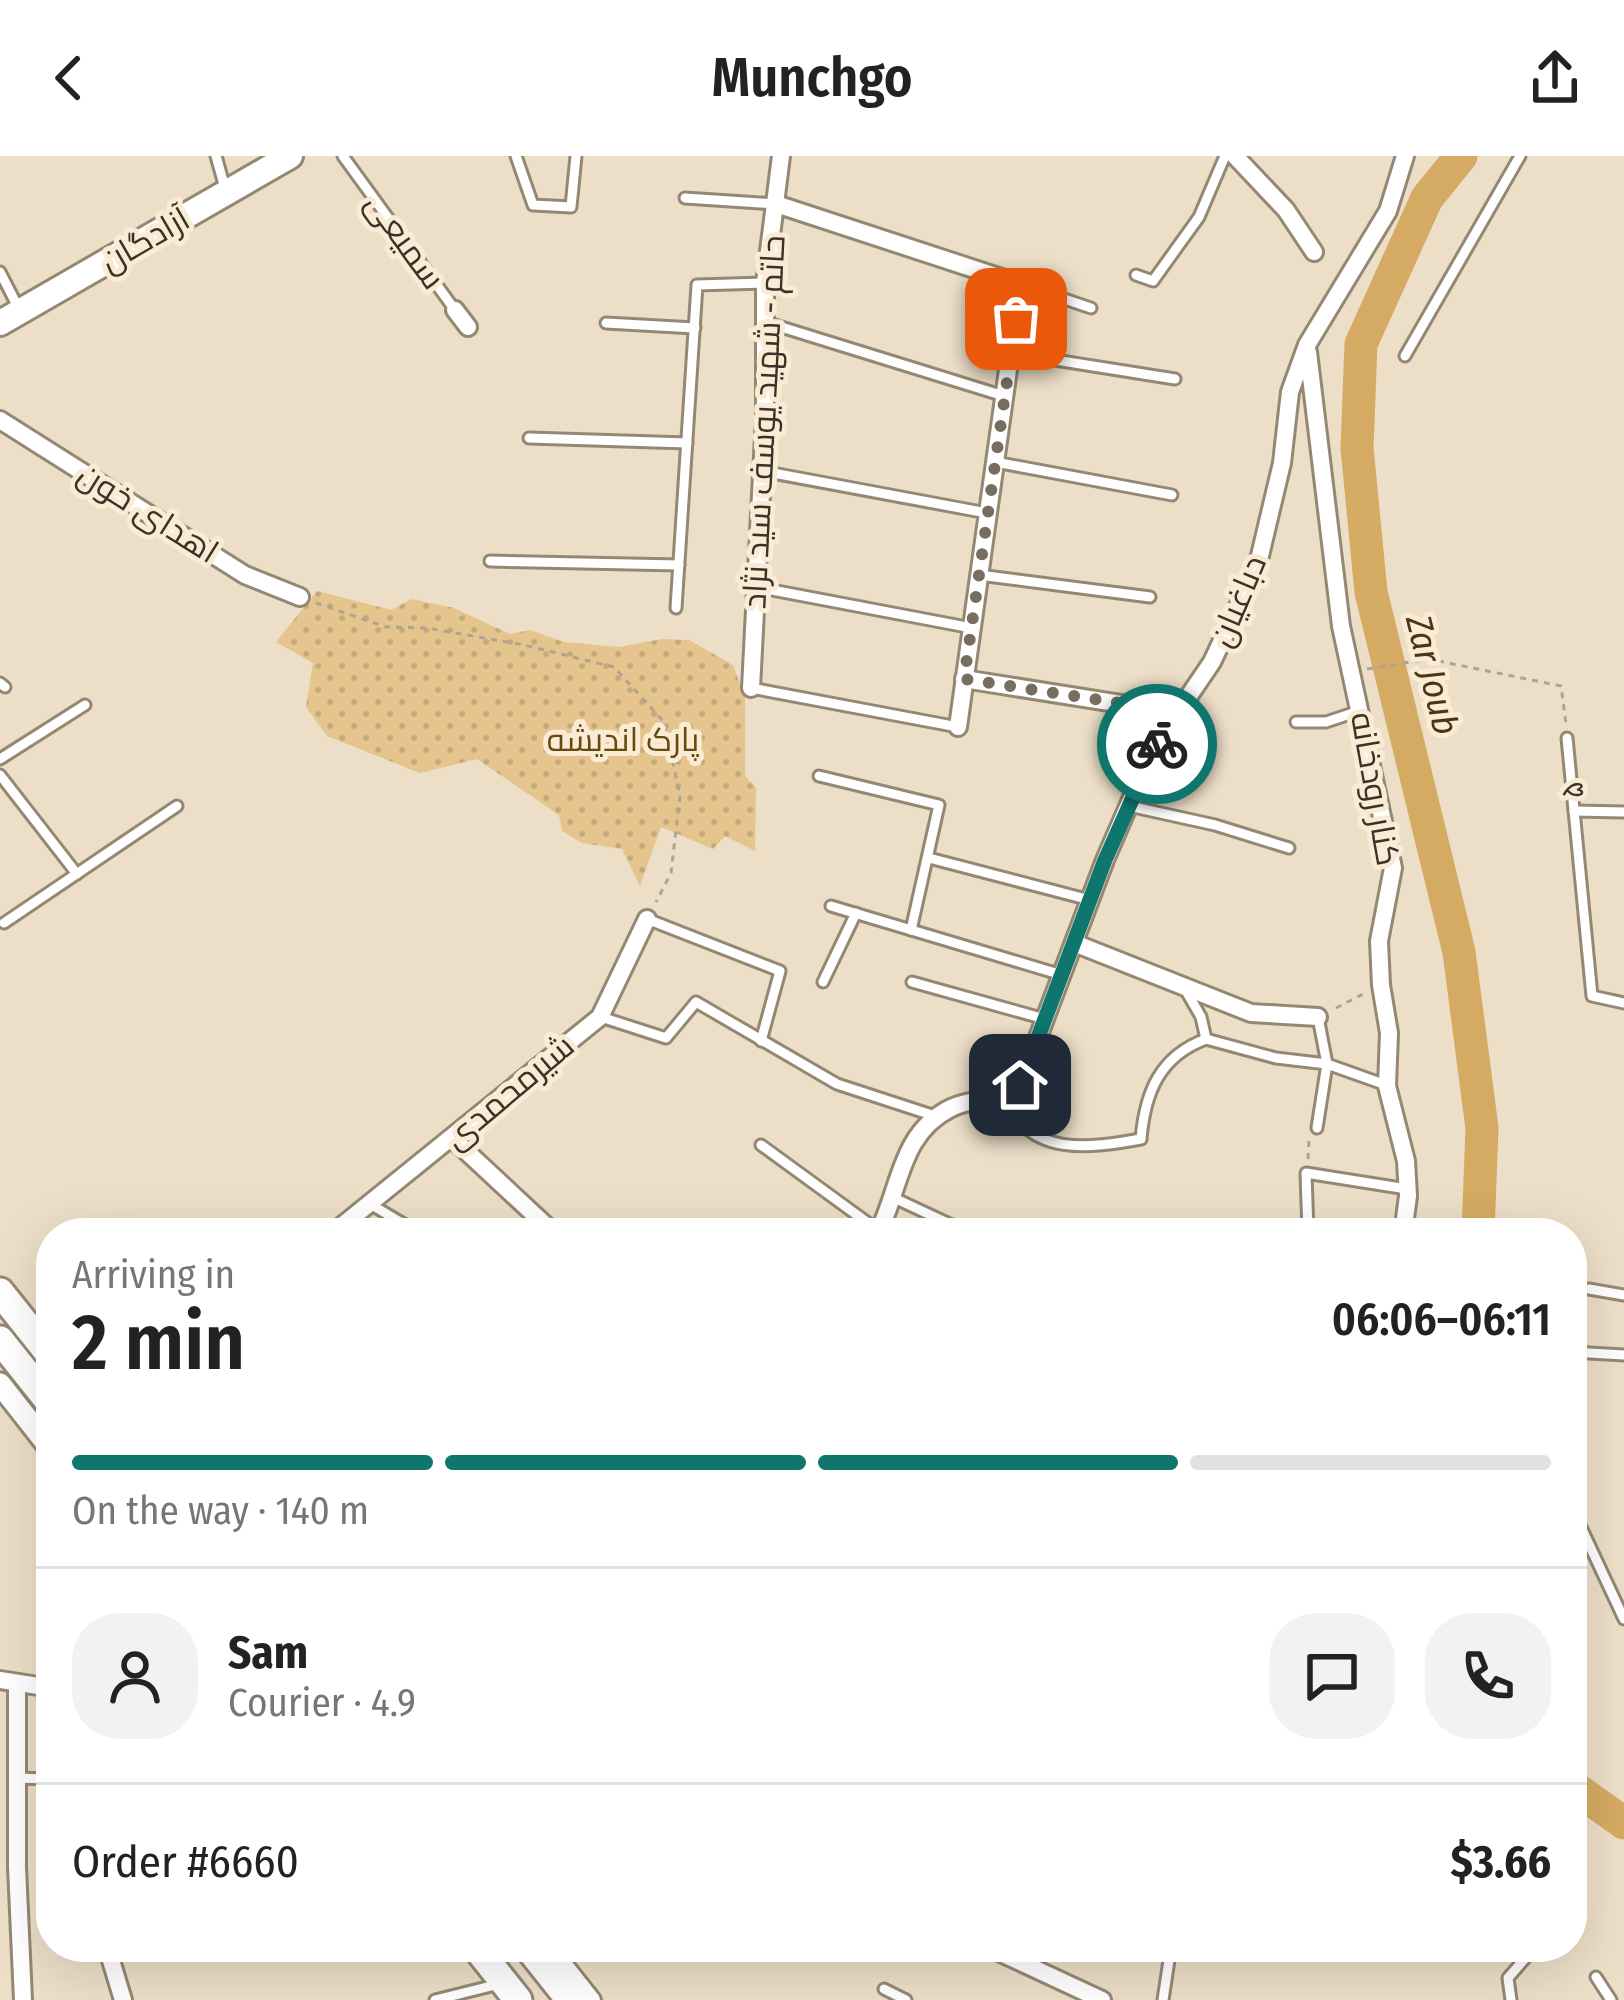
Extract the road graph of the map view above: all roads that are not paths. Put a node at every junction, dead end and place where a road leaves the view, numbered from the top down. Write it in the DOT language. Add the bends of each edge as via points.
graph roads {
  1 [pos="216,156"];
  2 [pos="290,156"];
  3 [pos="343,156"];
  4 [pos="516,156"];
  5 [pos="576,156"];
  6 [pos="781,156"];
  7 [pos="1225,156"];
  8 [pos="1235,156"];
  9 [pos="1406,156"];
  10 [pos="1520,156"];
  11 [pos="226,194"];
  12 [pos="686,198"];
  13 [pos="776,205"];
  14 [pos="1313,252"];
  15 [pos="0,272"];
  16 [pos="1136,275"];
  17 [pos="765,284"];
  18 [pos="1020,284"];
  19 [pos="1091,308"];
  20 [pos="455,310"];
  21 [pos="10,317"];
  22 [pos="606,322"];
  23 [pos="765,322"];
  24 [pos="468,327"];
  25 [pos="694,328"];
  26 [pos="1307,345"];
  27 [pos="1011,353"];
  28 [pos="1405,356"];
  29 [pos="1175,379"];
  30 [pos="1004,396"];
  31 [pos="0,420"];
  32 [pos="529,439"];
  33 [pos="687,443"];
  34 [pos="995,462"];
  35 [pos="762,471"];
  36 [pos="1172,495"];
  37 [pos="988,514"];
  38 [pos="490,561"];
  39 [pos="679,565"];
  40 [pos="979,575"];
  41 [pos="756,586"];
  42 [pos="1150,596"];
  43 [pos="300,597"];
  44 [pos="676,608"];
  45 [pos="972,628"];
  46 [pos="964,679"];
  47 [pos="751,688"];
  48 [pos="85,705"];
  49 [pos="1362,710"];
  50 [pos="1178,712"];
  51 [pos="1296,722"];
  52 [pos="958,727"];
  53 [pos="1568,737"];
  54 [pos="0,759"];
  55 [pos="0,775"];
  56 [pos="819,776"];
  57 [pos="177,806"];
  58 [pos="1129,806"];
  59 [pos="1574,812"];
  60 [pos="1624,812"];
  61 [pos="1289,848"];
  62 [pos="929,858"];
  63 [pos="77,874"];
  64 [pos="1090,900"];
  65 [pos="831,906"];
  66 [pos="856,913"];
  67 [pos="647,920"];
  68 [pos="4,923"];
  69 [pos="911,930"];
  70 [pos="1074,943"];
  71 [pos="1062,975"];
  72 [pos="823,982"];
  73 [pos="911,982"];
  74 [pos="1184,986"];
  75 [pos="1624,1003"];
  76 [pos="600,1017"];
  77 [pos="1318,1017"];
  78 [pos="1046,1020"];
  79 [pos="1207,1039"];
  80 [pos="761,1041"];
  81 [pos="1328,1064"];
  82 [pos="1387,1086"];
  83 [pos="1005,1098"];
  84 [pos="938,1117"];
  85 [pos="1317,1127"];
  86 [pos="453,1139"];
  87 [pos="761,1145"];
  88 [pos="1407,1189"];
  89 [pos="892,1197"];
  90 [pos="370,1204"];
  91 [pos="352,1218"];
  92 [pos="394,1218"];
  93 [pos="538,1218"];
  94 [pos="859,1218"];
  95 [pos="884,1218"];
  96 [pos="937,1218"];
  97 [pos="1308,1218"];
  98 [pos="1404,1218"];
  99 [pos="1589,1289"];
  100 [pos="0,1292"];
  101 [pos="1624,1295"];
  102 [pos="36,1337"];
  103 [pos="0,1340"];
  104 [pos="1587,1353"];
  105 [pos="1624,1355"];
  106 [pos="0,1384"];
  107 [pos="36,1385"];
  108 [pos="36,1430"];
  109 [pos="1587,1540"];
  110 [pos="1624,1619"];
  111 [pos="9,1681"];
  112 [pos="17,1778"];
  113 [pos="36,1779"];
  114 [pos="112,1962"];
  115 [pos="488,1962"];
  116 [pos="541,1962"];
  117 [pos="557,1962"];
  118 [pos="1034,1962"];
  119 [pos="1169,1962"];
  120 [pos="1522,1962"];
  121 [pos="1596,1977"];
  122 [pos="884,1989"];
  123 [pos="512,1991"];
  124 [pos="1076,1995"];
  125 [pos="1509,1997"];
  126 [pos="23,2000"];
  127 [pos="123,2000"];
  128 [pos="435,2000"];
  129 [pos="574,2000"];
  130 [pos="906,2000"];
  131 [pos="1102,2000"];
  132 [pos="1163,2000"];
  133 [pos="1491,2000"];
  134 [pos="1610,2000"];
  1 -- 11 [label="lane"];
  2 -- 11 [label="main road, آزادگان"];
  3 -- 20 [label="lane, سمیعی"];
  4 -- 5 [label="lane" via="533,205 572,207"];
  6 -- 13 [label="street, حاتم - شهید یوسف سید نژاد"];
  7 -- 16 [label="lane" via="1199,217 1153,281"];
  8 -- 14 [label="street"];
  9 -- 26 [label="street, دباغیان" via="1388,211"];
  10 -- 28 [label="lane"];
  11 -- 21 [label="main road, آزادگان"];
  12 -- 13 [label="lane"];
  13 -- 17 [label="street, حاتم - شهید یوسف سید نژاد"];
  13 -- 18 [label="street"];
  15 -- 21 [label="lane"];
  17 -- 23 [label="street, حاتم - شهید یوسف سید نژاد"];
  17 -- 25 [label="lane" via="698,285"];
  18 -- 19 [label="lane"];
  18 -- 27 [label="street"];
  20 -- 24 [label="street, سمیعی"];
  22 -- 25 [label="lane"];
  23 -- 30 [label="lane"];
  23 -- 35 [label="street, حاتم - شهید یوسف سید نژاد"];
  25 -- 33 [label="lane"];
  26 -- 49 [label="street, کنار رودخانه" via="1341,626"];
  26 -- 50 [label="street, دباغیان" via="1290,392 1258,564 1212,662"];
  27 -- 29 [label="lane"];
  27 -- 30 [label="street"];
  30 -- 34 [label="street"];
  31 -- 43 [label="street, اهدای خون" via="245,575"];
  32 -- 33 [label="lane"];
  33 -- 39 [label="lane"];
  34 -- 36 [label="lane"];
  34 -- 37 [label="street"];
  35 -- 37 [label="lane"];
  35 -- 41 [label="street, حاتم - شهید یوسف سید نژاد"];
  37 -- 40 [label="street"];
  38 -- 39 [label="lane"];
  39 -- 44 [label="lane"];
  40 -- 42 [label="lane"];
  40 -- 45 [label="street"];
  41 -- 45 [label="lane"];
  41 -- 47 [label="street, حاتم - شهید یوسف سید نژاد"];
  45 -- 46 [label="street"];
  46 -- 50 [label="street"];
  46 -- 52 [label="street"];
  47 -- 52 [label="lane"];
  48 -- 54 [label="lane"];
  49 -- 51 [label="lane"];
  49 -- 82 [label="street, کنار رودخانه" via="1393,868 1379,941"];
  50 -- 58 [label="street, دباغیان"];
  53 -- 59 [label="lane, ۵"];
  55 -- 63 [label="lane"];
  56 -- 62 [label="lane" via="939,805"];
  57 -- 63 [label="lane"];
  58 -- 61 [label="lane"];
  58 -- 64 [label="street, دباغیان"];
  59 -- 60 [label="lane"];
  59 -- 75 [label="lane, ۵" via="1592,996"];
  62 -- 64 [label="lane"];
  62 -- 69 [label="lane"];
  63 -- 68 [label="lane"];
  64 -- 70 [label="street, دباغیان"];
  65 -- 66 [label="lane"];
  66 -- 69 [label="lane"];
  66 -- 72 [label="lane"];
  67 -- 76 [label="street, شیرمحمدی"];
  67 -- 80 [label="lane" via="781,971"];
  69 -- 71 [label="lane"];
  70 -- 71 [label="street, دباغیان"];
  70 -- 74 [label="street"];
  71 -- 78 [label="street, دباغیان"];
  73 -- 78 [label="lane"];
  74 -- 77 [label="street" via="1251,1013"];
  74 -- 79 [label="lane"];
  76 -- 80 [label="lane" via="666,1038 696,1002"];
  76 -- 86 [label="street, شیرمحمدی"];
  77 -- 81 [label="lane"];
  78 -- 83 [label="street, دباغیان" via="1020,1085"];
  79 -- 81 [label="lane"];
  79 -- 83 [label="lane" via="1170,1059 1147,1100 1141,1139 1058,1146 1032,1131"];
  80 -- 84 [label="lane" via="837,1084"];
  81 -- 82 [label="lane"];
  81 -- 85 [label="lane"];
  82 -- 88 [label="street, کنار رودخانه"];
  83 -- 84 [label="street" via="972,1101"];
  84 -- 89 [label="street" via="916,1132"];
  86 -- 90 [label="street, شیرمحمدی"];
  86 -- 93 [label="street"];
  87 -- 94 [label="lane"];
  88 -- 97 [label="lane" via="1306,1172"];
  88 -- 98 [label="street, کنار رودخانه"];
  89 -- 95 [label="street"];
  89 -- 96 [label="lane"];
  90 -- 91 [label="street, شیرمحمدی"];
  90 -- 92 [label="lane"];
  99 -- 101 [label="lane"];
  100 -- 102 [label="main road"];
  103 -- 107 [label="main road"];
  104 -- 105 [label="lane"];
  106 -- 108 [label="street"];
  109 -- 110 [label="lane"];
  111 -- 112 [label="street"];
  112 -- 113 [label="lane"];
  112 -- 126 [label="street"];
  114 -- 127 [label="street"];
  115 -- 123 [label="main road"];
  116 -- 129 [label="main road"];
  117 -- 129 [label="street"];
  118 -- 124 [label="street"];
  119 -- 132 [label="lane"];
  120 -- 125 [label="lane" via="1508,1978"];
  121 -- 134 [label="lane"];
  122 -- 130 [label="lane"];
  123 -- 128 [label="lane"];
  124 -- 131 [label="street"];
  125 -- 133 [label="lane"];
}
